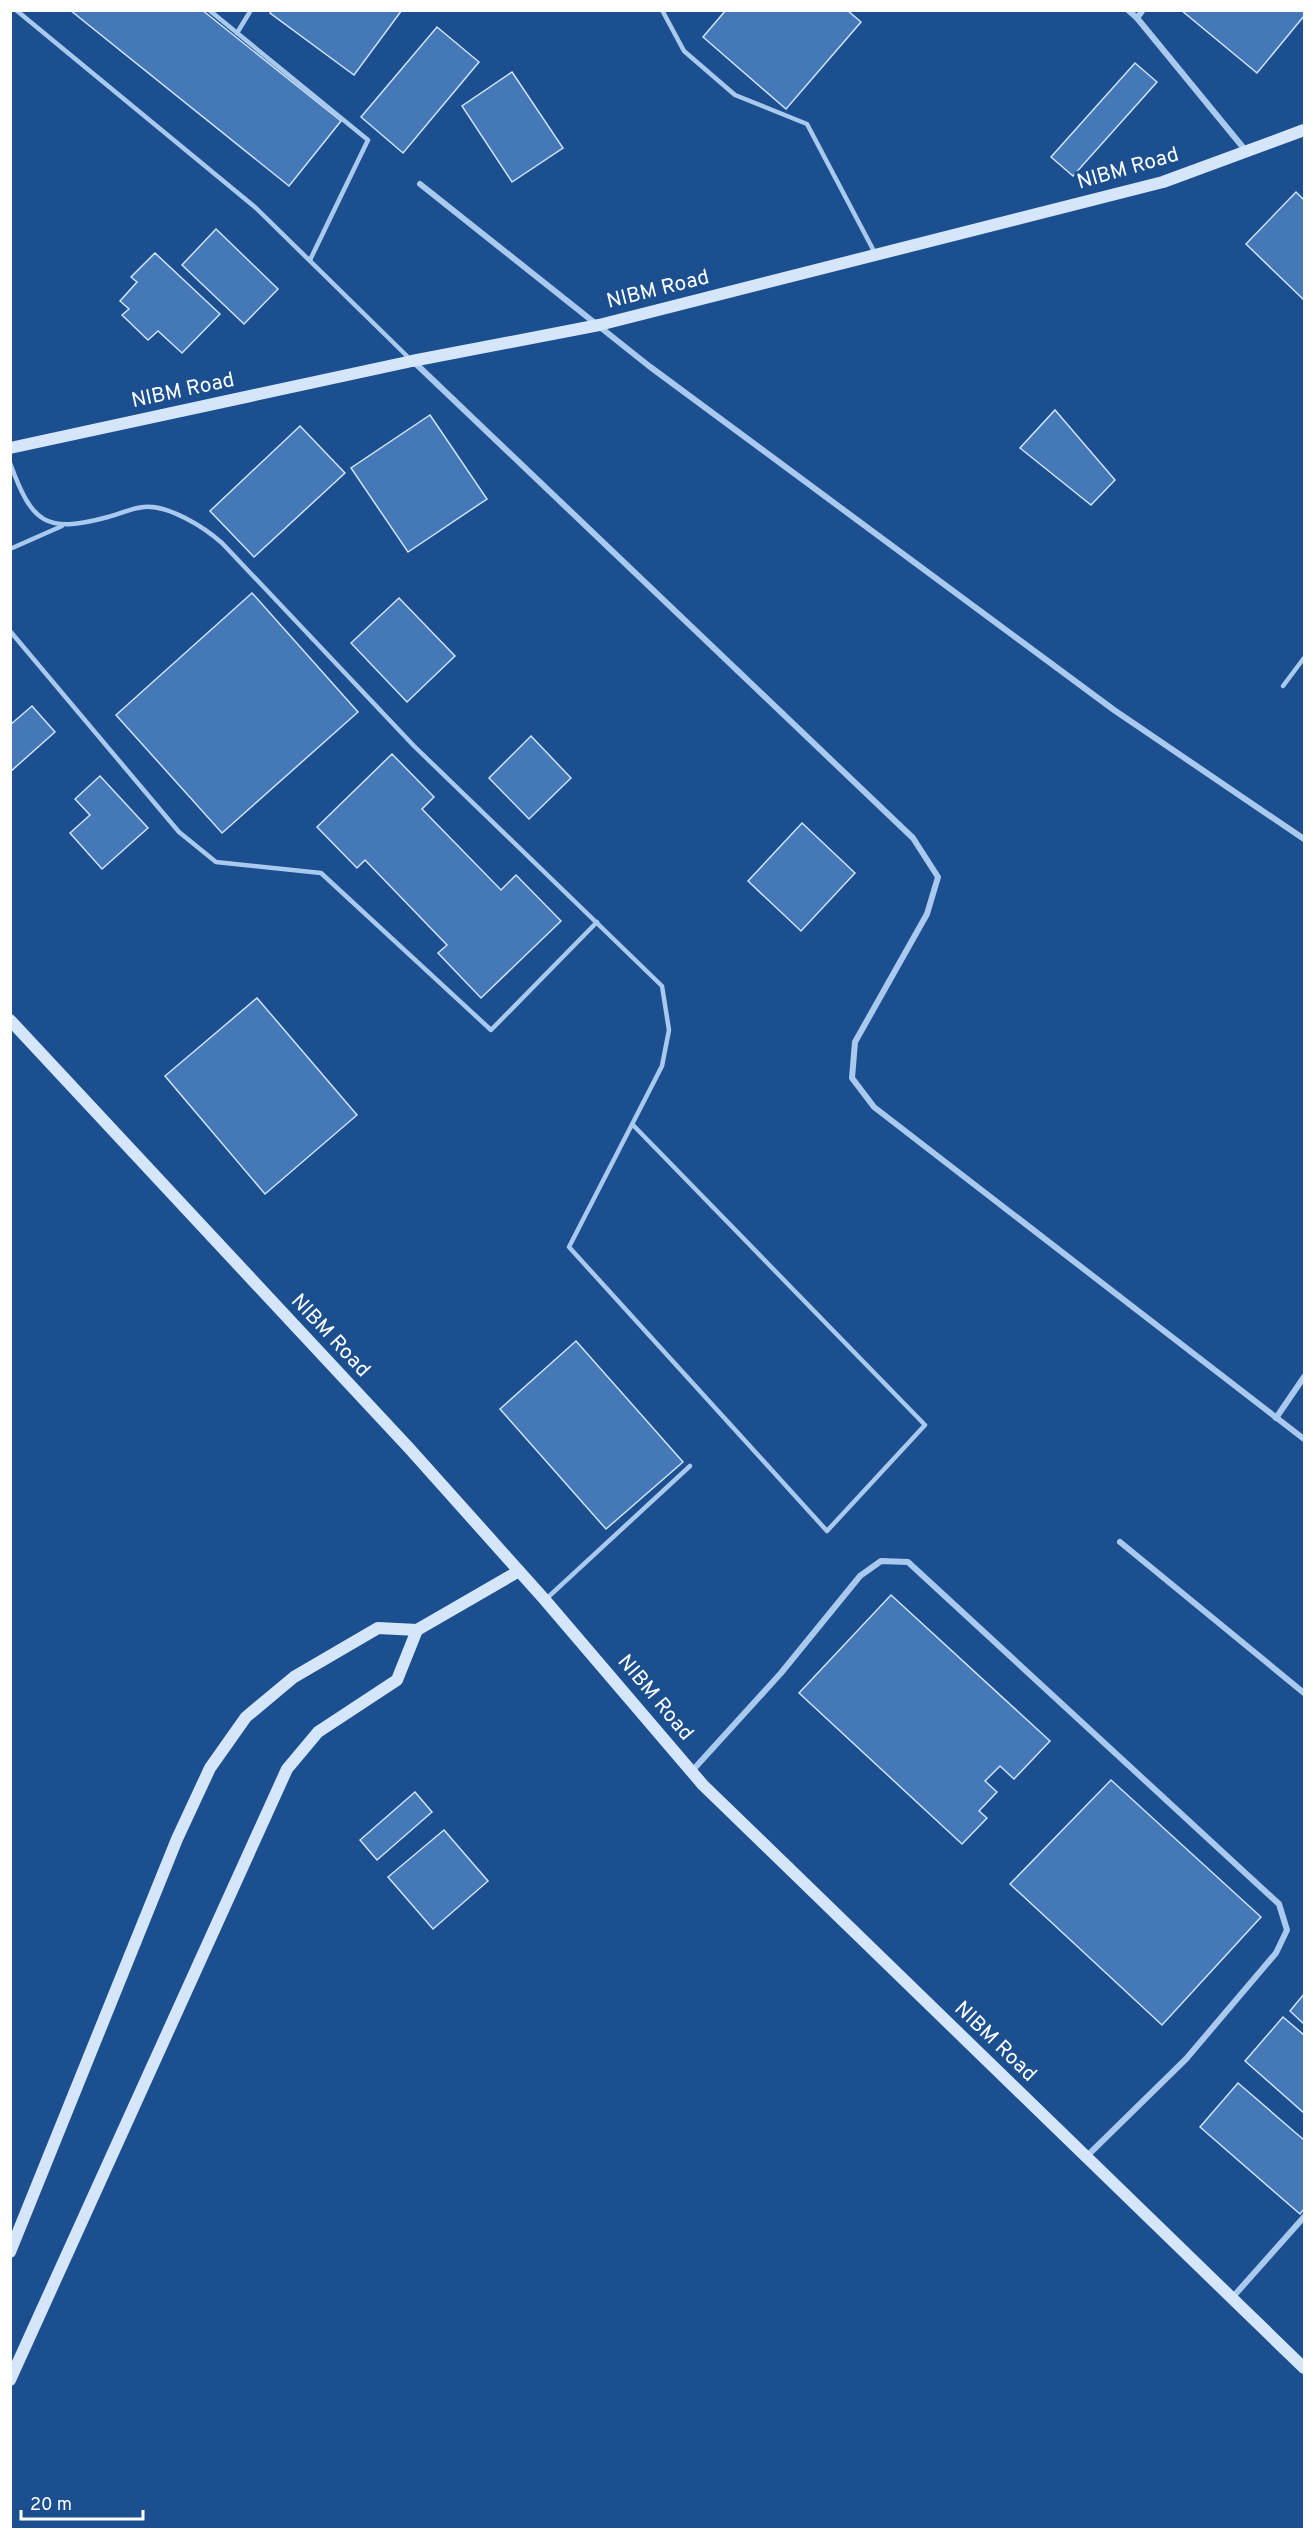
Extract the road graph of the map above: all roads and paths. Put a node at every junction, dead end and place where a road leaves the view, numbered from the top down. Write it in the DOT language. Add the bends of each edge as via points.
graph roads {
  1 [pos="16,10"];
  2 [pos="209,10"];
  3 [pos="251,10"];
  4 [pos="663,10"];
  5 [pos="1128,10"];
  6 [pos="1143,10"];
  7 [pos="1137,18"];
  8 [pos="237,33"];
  9 [pos="1305,130"];
  10 [pos="1246,151"];
  11 [pos="420,184"];
  12 [pos="876,255"];
  13 [pos="310,260"];
  14 [pos="599,324"];
  15 [pos="412,361"];
  16 [pos="10,448"];
  17 [pos="10,463"];
  18 [pos="62,526"];
  19 [pos="10,549"];
  20 [pos="10,631"];
  21 [pos="1305,658"];
  22 [pos="1283,686"];
  23 [pos="1305,839"];
  24 [pos="597,921"];
  25 [pos="10,1020"];
  26 [pos="633,1125"];
  27 [pos="1305,1377"];
  28 [pos="1276,1418"];
  29 [pos="1305,1439"];
  30 [pos="690,1466"];
  31 [pos="1120,1542"];
  32 [pos="519,1571"];
  33 [pos="545,1600"];
  34 [pos="417,1630"];
  35 [pos="1305,1693"];
  36 [pos="692,1772"];
  37 [pos="1086,2157"];
  38 [pos="1305,2217"];
  39 [pos="10,2252"];
  40 [pos="1232,2299"];
  41 [pos="1305,2368"];
  42 [pos="10,2380"];
  1 -- 13 [label="lane" via="256,208"];
  2 -- 8 [label="lane"];
  3 -- 8 [label="lane"];
  4 -- 12 [label="lane" via="684,51 735,95 807,124"];
  5 -- 7 [label="street"];
  6 -- 7 [label="street"];
  7 -- 10 [label="street"];
  8 -- 13 [label="lane" via="368,140"];
  9 -- 10 [label="main road, NIBM Road"];
  10 -- 12 [label="main road, NIBM Road" via="1163,182"];
  11 -- 14 [label="street"];
  12 -- 14 [label="main road, NIBM Road"];
  13 -- 15 [label="lane"];
  14 -- 15 [label="main road, NIBM Road"];
  14 -- 23 [label="street" via="649,366 1114,710"];
  15 -- 16 [label="main road, NIBM Road"];
  15 -- 28 [label="street" via="913,838 938,877 927,914 855,1042 852,1078 874,1107"];
  17 -- 18 [label="lane" via="37,515"];
  18 -- 19 [label="lane"];
  18 -- 24 [label="lane" via="145,507 204,527 414,746"];
  20 -- 24 [label="lane" via="179,832 216,862 321,873 491,1030"];
  21 -- 22 [label="lane"];
  24 -- 26 [label="lane" via="662,986 669,1030 662,1066"];
  25 -- 32 [label="main road, NIBM Road"];
  26 -- 26 [label="lane" via="569,1247 826,1531 925,1425"];
  27 -- 28 [label="street"];
  28 -- 29 [label="street"];
  30 -- 33 [label="lane"];
  31 -- 35 [label="street"];
  32 -- 33 [label="main road, NIBM Road"];
  32 -- 34 [label="main road"];
  33 -- 36 [label="main road, NIBM Road"];
  34 -- 39 [label="main road" via="378,1628 294,1677 246,1717 210,1768 177,1839"];
  34 -- 42 [label="main road" via="397,1680 318,1732 287,1770"];
  36 -- 37 [label="main road, NIBM Road"];
  36 -- 37 [label="street" via="781,1673 860,1576 881,1561 908,1562 1279,1904 1287,1930 1276,1953 1186,2058"];
  37 -- 40 [label="main road, NIBM Road"];
  38 -- 40 [label="street"];
  40 -- 41 [label="main road, NIBM Road"];
}
